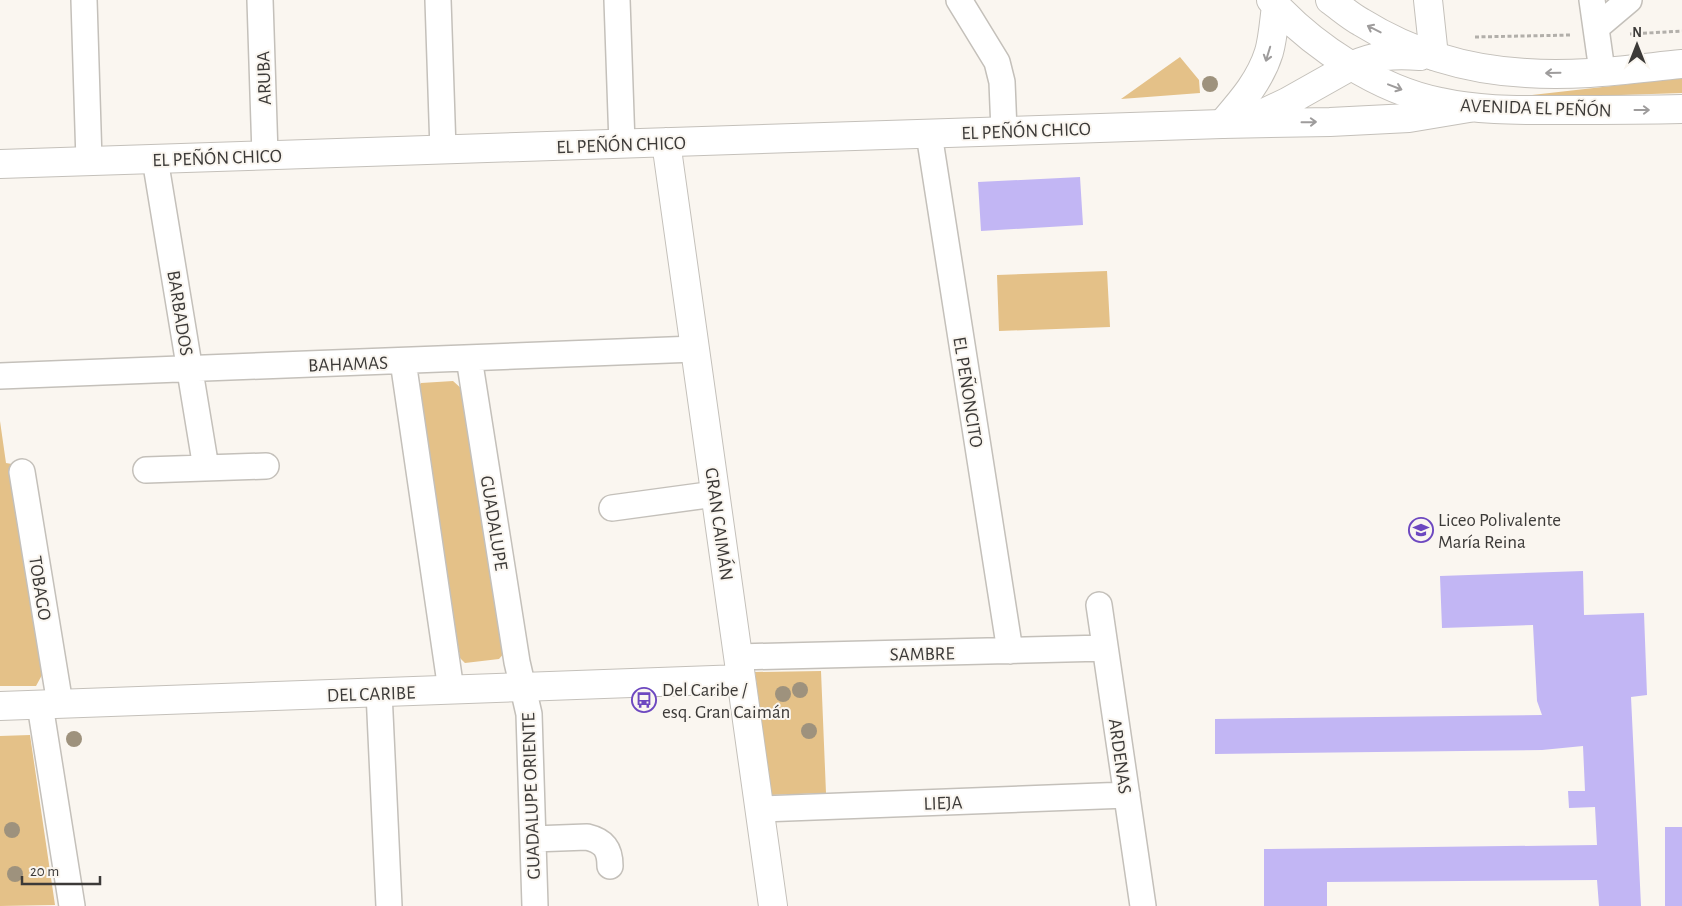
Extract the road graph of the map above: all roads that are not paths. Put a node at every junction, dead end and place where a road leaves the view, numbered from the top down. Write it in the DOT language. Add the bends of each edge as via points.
graph roads {
  1 [pos="84,0"];
  2 [pos="260,0"];
  3 [pos="438,0"];
  4 [pos="617,0"];
  5 [pos="959,0"];
  6 [pos="1330,0"];
  7 [pos="1428,0"];
  8 [pos="1592,0"];
  9 [pos="1629,0"];
  10 [pos="1274,3"];
  11 [pos="1597,31"];
  12 [pos="1434,56"];
  13 [pos="1682,64"];
  14 [pos="1351,66"];
  15 [pos="1602,71"];
  16 [pos="1470,108"];
  17 [pos="1682,109"];
  18 [pos="1232,124"];
  19 [pos="1004,132"];
  20 [pos="929,134"];
  21 [pos="666,142"];
  22 [pos="622,144"];
  23 [pos="443,150"];
  24 [pos="265,155"];
  25 [pos="155,159"];
  26 [pos="90,161"];
  27 [pos="0,164"];
  28 [pos="695,349"];
  29 [pos="469,358"];
  30 [pos="403,361"];
  31 [pos="190,369"];
  32 [pos="0,376"];
  33 [pos="266,466"];
  34 [pos="206,468"];
  35 [pos="146,470"];
  36 [pos="22,472"];
  37 [pos="715,494"];
  38 [pos="612,508"];
  39 [pos="1099,606"];
  40 [pos="1105,648"];
  41 [pos="1010,651"];
  42 [pos="740,668"];
  43 [pos="522,687"];
  44 [pos="452,690"];
  45 [pos="379,692"];
  46 [pos="50,704"];
  47 [pos="0,706"];
  48 [pos="1127,795"];
  49 [pos="760,809"];
  50 [pos="532,838"];
  51 [pos="610,866"];
  52 [pos="72,906"];
  53 [pos="389,906"];
  54 [pos="535,906"];
  55 [pos="773,906"];
  56 [pos="1143,906"];
  1 -- 26 [label="street"];
  2 -- 24 [label="street, ARUBA"];
  3 -- 23 [label="street"];
  4 -- 22 [label="street"];
  5 -- 19 [label="street" via="1000,71"];
  12 -- 6 [label="street, AVENIDA EL PEÑÓN, one-way" via="1360,22"];
  7 -- 12 [label="street"];
  8 -- 11 [label="street"];
  9 -- 11 [label="street"];
  10 -- 14 [label="street, AVENIDA EL PEÑÓN" via="1304,32"];
  10 -- 18 [label="street, one-way" via="1270,51"];
  11 -- 15 [label="street"];
  12 -- 14 [label="street, EL PEÑÓN CHICO" via="1382,55"];
  15 -- 12 [label="street, AVENIDA EL PEÑÓN, one-way" via="1529,74 1469,66"];
  13 -- 15 [label="street, AVENIDA EL PEÑÓN"];
  14 -- 16 [label="street, AVENIDA EL PEÑÓN, one-way" via="1408,92"];
  14 -- 18 [label="street, EL PEÑÓN CHICO" via="1286,102"];
  16 -- 17 [label="street, AVENIDA EL PEÑÓN, one-way"];
  18 -- 16 [label="street, EL PEÑÓN CHICO, one-way" via="1409,118"];
  18 -- 19 [label="street, EL PEÑÓN CHICO"];
  19 -- 20 [label="street, EL PEÑÓN CHICO"];
  20 -- 21 [label="street, EL PEÑÓN CHICO"];
  20 -- 41 [label="street, EL PEÑONCITO"];
  21 -- 22 [label="street, EL PEÑÓN CHICO"];
  21 -- 28 [label="street, GRAN CAIMÁN"];
  22 -- 23 [label="street, EL PEÑÓN CHICO"];
  23 -- 24 [label="street, EL PEÑÓN CHICO"];
  24 -- 25 [label="street, EL PEÑÓN CHICO"];
  25 -- 26 [label="street, EL PEÑÓN CHICO"];
  25 -- 31 [label="street, BARBADOS"];
  26 -- 27 [label="street, EL PEÑÓN CHICO"];
  28 -- 29 [label="street, BAHAMAS"];
  28 -- 37 [label="street, GRAN CAIMÁN"];
  29 -- 30 [label="street, BAHAMAS"];
  29 -- 43 [label="street, GUADALUPE"];
  30 -- 31 [label="street, BAHAMAS"];
  30 -- 44 [label="street"];
  31 -- 32 [label="street, BAHAMAS"];
  31 -- 34 [label="street, BARBADOS"];
  33 -- 34 [label="street"];
  34 -- 35 [label="street"];
  36 -- 46 [label="street, TOBAGO"];
  37 -- 38 [label="street"];
  37 -- 42 [label="street, GRAN CAIMÁN"];
  39 -- 40 [label="street, ARDENAS"];
  40 -- 41 [label="street, SAMBRE"];
  40 -- 48 [label="street, ARDENAS"];
  41 -- 42 [label="street, SAMBRE"];
  42 -- 43 [label="street, DEL CARIBE"];
  42 -- 49 [label="street, GRAN CAIMÁN"];
  43 -- 44 [label="street, DEL CARIBE"];
  43 -- 50 [label="street, GUADALUPE ORIENTE" via="528,714"];
  44 -- 45 [label="street, DEL CARIBE"];
  45 -- 46 [label="street, DEL CARIBE"];
  45 -- 53 [label="street"];
  46 -- 47 [label="street, DEL CARIBE"];
  46 -- 52 [label="street, TOBAGO"];
  48 -- 49 [label="street, LIEJA"];
  48 -- 56 [label="street, ARDENAS"];
  49 -- 55 [label="street, GRAN CAIMÁN"];
  50 -- 51 [label="street" via="596,839 608,849"];
  50 -- 54 [label="street, GUADALUPE ORIENTE"];
}
